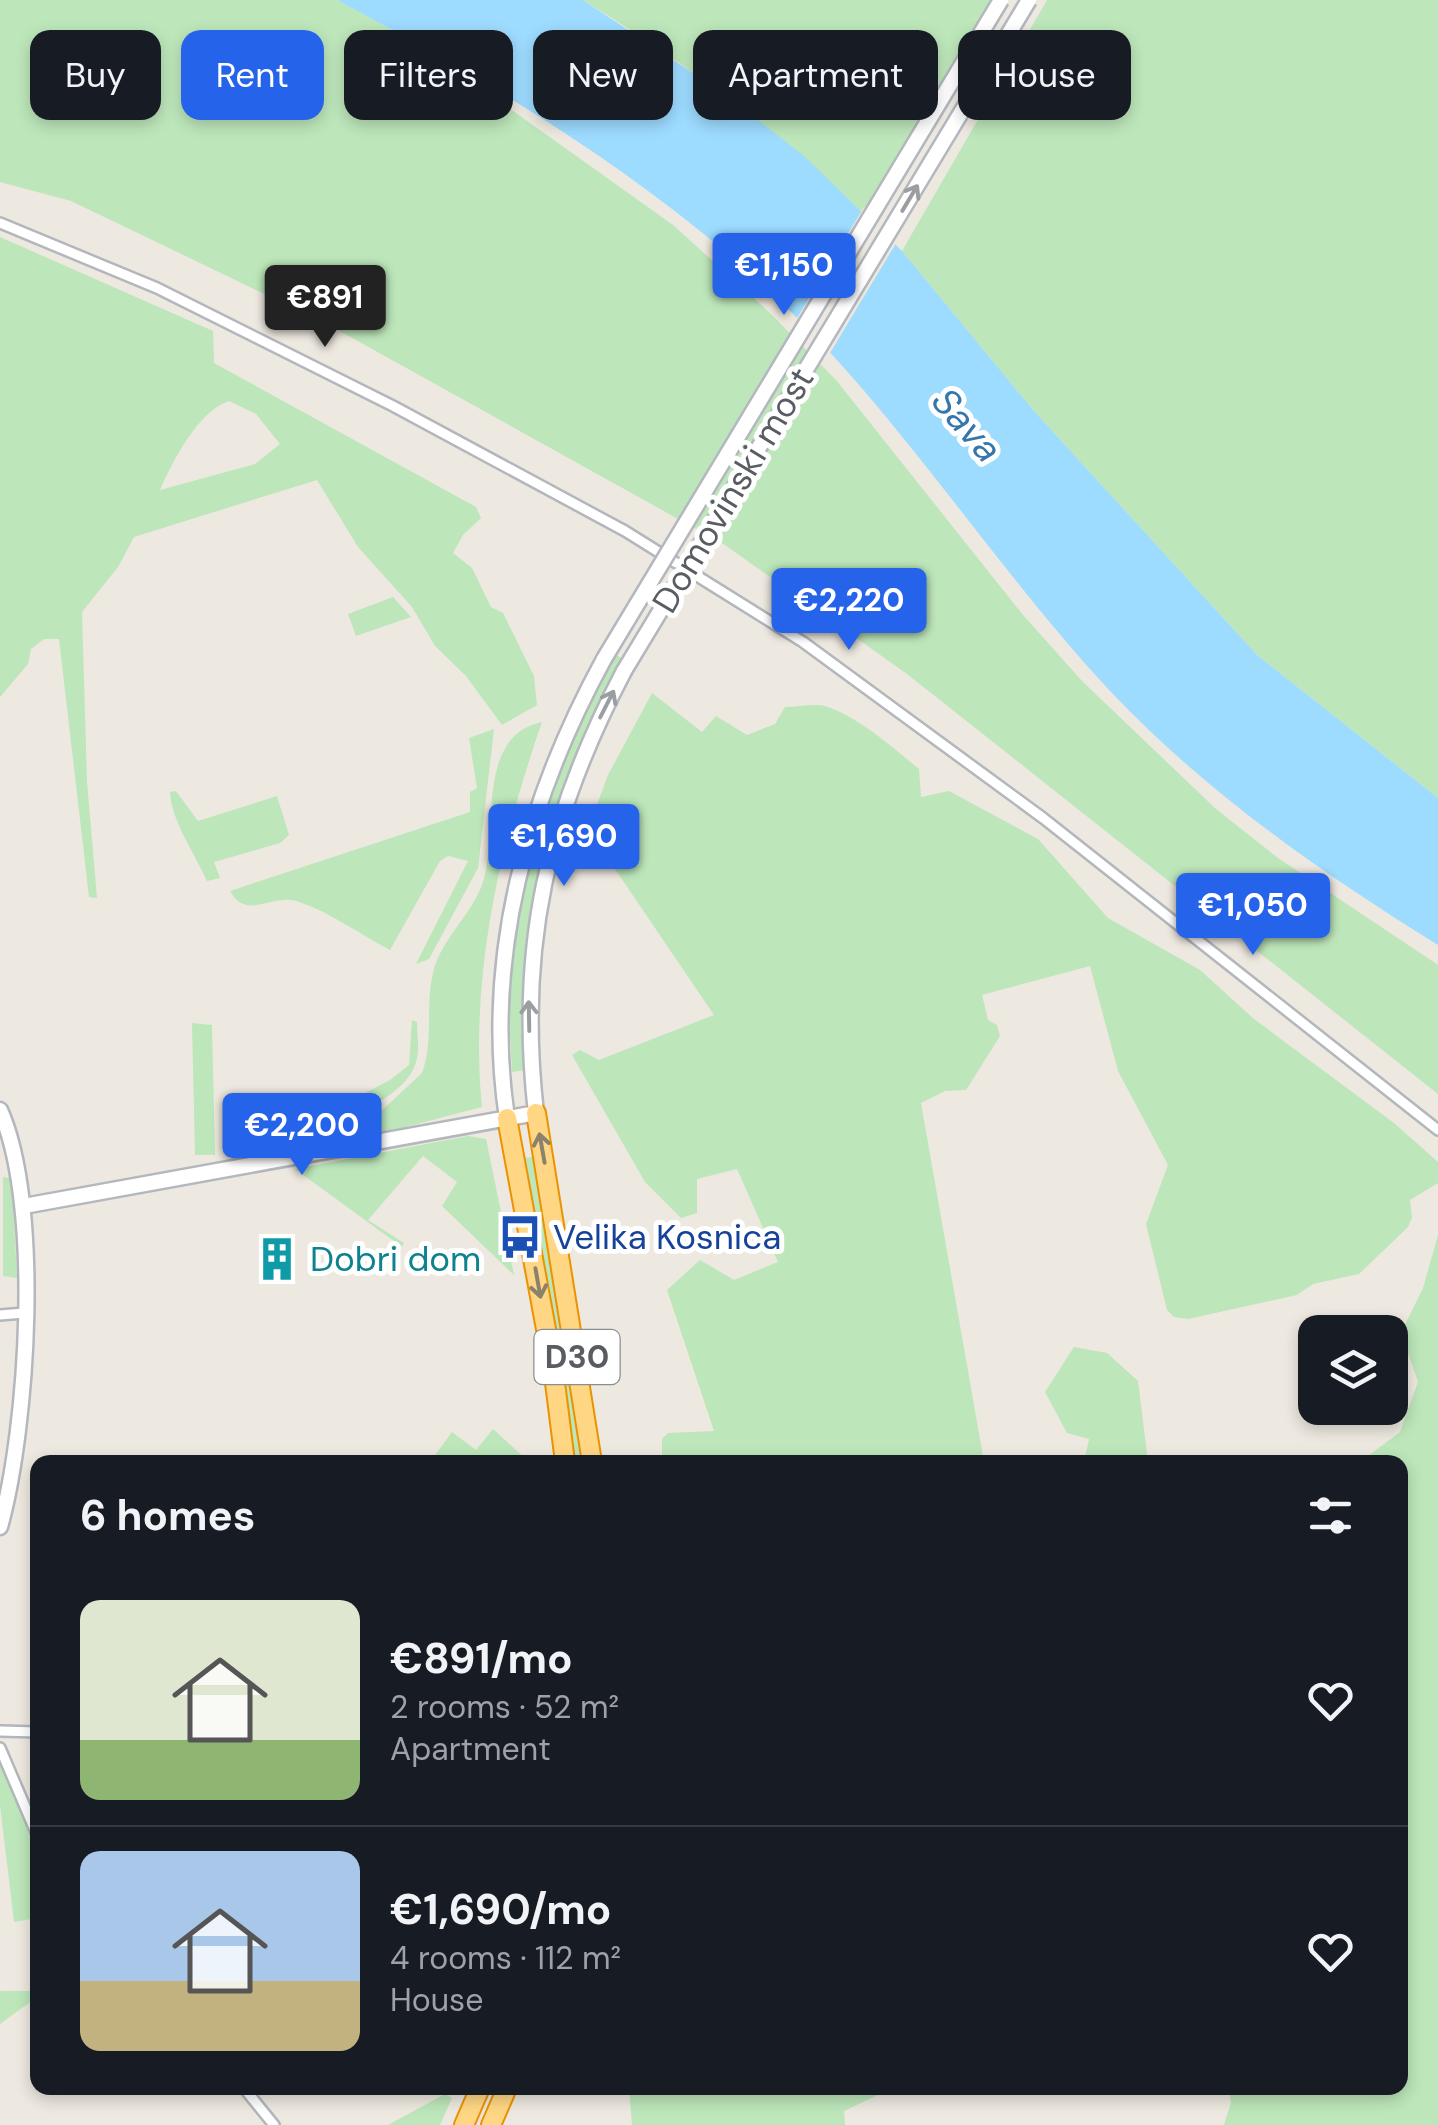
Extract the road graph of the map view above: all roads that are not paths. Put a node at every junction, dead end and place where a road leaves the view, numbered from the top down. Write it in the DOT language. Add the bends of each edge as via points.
graph roads {
  1 [pos="1002,0"];
  2 [pos="1030,0"];
  3 [pos="0,223"];
  4 [pos="0,1110"];
  5 [pos="536,1113"];
  6 [pos="507,1118"];
  7 [pos="1438,1130"];
  8 [pos="24,1206"];
  9 [pos="24,1312"];
  10 [pos="0,1315"];
  11 [pos="565,1455"];
  12 [pos="591,1455"];
  13 [pos="0,1527"];
  14 [pos="0,1731"];
  15 [pos="30,1732"];
  16 [pos="0,1748"];
  17 [pos="30,1818"];
  18 [pos="250,2095"];
  19 [pos="477,2095"];
  20 [pos="504,2095"];
  21 [pos="274,2125"];
  22 [pos="464,2125"];
  23 [pos="491,2125"];
  1 -- 6 [label="main road, Domovinski most, bridge" via="604,659 559,747 510,914 499,1030"];
  5 -- 2 [label="main road, Domovinski most, one-way, bridge" via="528,1004 540,894 569,787 624,671"];
  3 -- 7 [label="street" via="157,288 393,406 626,532 803,642 1043,818"];
  4 -- 8 [label="main road" via="16,1153"];
  5 -- 6 [label="main road"];
  12 -- 5 [label="highway, D30, one-way"];
  6 -- 8 [label="main road"];
  6 -- 11 [label="highway, D30, one-way"];
  8 -- 9 [label="main road"];
  9 -- 10 [label="street"];
  9 -- 13 [label="main road" via="14,1452"];
  14 -- 15 [label="street"];
  16 -- 17 [label="street"];
  18 -- 21 [label="street"];
  19 -- 22 [label="highway"];
  20 -- 23 [label="highway"];
}
